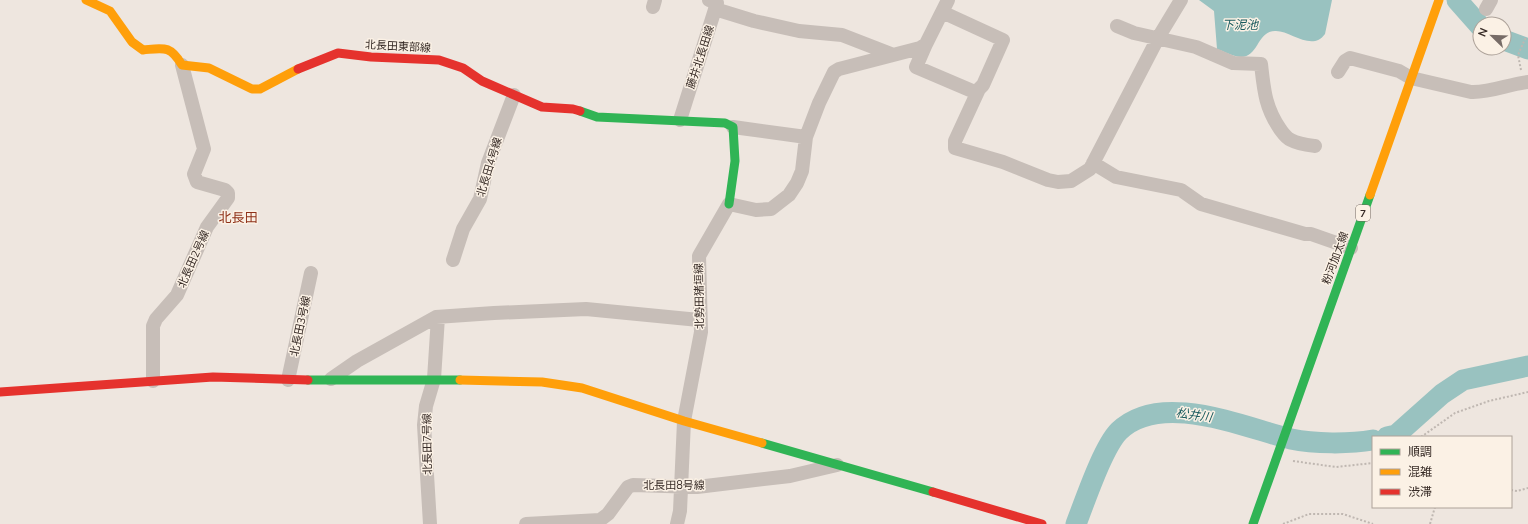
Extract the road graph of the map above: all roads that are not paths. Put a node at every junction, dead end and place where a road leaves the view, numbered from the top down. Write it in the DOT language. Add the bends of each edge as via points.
graph roads {
  1 [pos="86,0"];
  2 [pos="1181,0"];
  3 [pos="1439,0"];
  4 [pos="712,4"];
  5 [pos="945,6"];
  6 [pos="1117,26"];
  7 [pos="1158,38"];
  8 [pos="926,44"];
  9 [pos="891,54"];
  10 [pos="182,65"];
  11 [pos="1338,72"];
  12 [pos="1411,78"];
  13 [pos="1525,83"];
  14 [pos="977,93"];
  15 [pos="514,95"];
  16 [pos="680,120"];
  17 [pos="733,126"];
  18 [pos="806,137"];
  19 [pos="1315,146"];
  20 [pos="1093,163"];
  21 [pos="729,204"];
  22 [pos="1351,248"];
  23 [pos="453,260"];
  24 [pos="311,273"];
  25 [pos="438,317"];
  26 [pos="699,320"];
  27 [pos="331,379"];
  28 [pos="434,379"];
  29 [pos="288,380"];
  30 [pos="153,381"];
  31 [pos="0,392"];
  32 [pos="684,421"];
  33 [pos="837,465"];
  34 [pos="681,487"];
  35 [pos="430,524"];
  36 [pos="526,524"];
  37 [pos="677,524"];
  38 [pos="1042,524"];
  39 [pos="1253,524"];
  1 -- 10 [label="street" via="110,11 136,46 143,50 165,47 178,57"];
  2 -- 7 [label="street"];
  3 -- 12 [label="street, 粉河加太線 / 7"];
  4 -- 9 [label="street" via="754,21 799,31 842,34"];
  4 -- 16 [label="street, 藤井北長田線"];
  5 -- 8 [label="street"];
  5 -- 14 [label="street" via="1003,40 984,85"];
  6 -- 7 [label="street"];
  7 -- 19 [label="street" via="1196,47 1233,63 1261,64 1264,94 1273,118 1287,138"];
  7 -- 20 [label="street"];
  8 -- 9 [label="street" via="920,48"];
  8 -- 14 [label="street" via="916,67"];
  9 -- 18 [label="street" via="834,72"];
  10 -- 15 [label="street, 北長田東部線" via="213,69 236,83 260,89 295,70 338,53 378,58 439,60 462,68 482,81"];
  10 -- 30 [label="street, 北長田2号線" via="204,149 194,174 195,179 197,182 225,190 228,198 207,227 177,294 153,326"];
  11 -- 12 [label="street" via="1350,58 1399,71"];
  12 -- 13 [label="street" via="1481,92"];
  12 -- 22 [label="street, 粉河加太線 / 7"];
  14 -- 20 [label="street" via="955,141 955,148 1058,182 1071,181 1090,169"];
  15 -- 16 [label="street, 北長田東部線" via="542,107 573,109 597,117"];
  15 -- 23 [label="street, 北長田4号線" via="488,163 480,199 463,229"];
  16 -- 17 [label="street, 北長田東部線" via="725,123"];
  17 -- 18 [label="street"];
  17 -- 21 [label="street" via="735,161"];
  18 -- 21 [label="street" via="800,177 789,195 771,209 756,210"];
  20 -- 22 [label="street" via="1116,177 1181,190 1201,204 1311,234"];
  21 -- 26 [label="street, 北勢田猪垣線" via="699,256"];
  22 -- 39 [label="street, 粉河加太線 / 7"];
  24 -- 29 [label="street, 北長田3号線"];
  25 -- 26 [label="street" via="586,309"];
  25 -- 27 [label="street" via="357,361"];
  25 -- 28 [label="street, 北長田7号線"];
  26 -- 32 [label="street, 北勢田猪垣線" via="701,332"];
  27 -- 28 [label="street"];
  27 -- 29 [label="street"];
  28 -- 32 [label="street" via="542,382 582,388"];
  28 -- 35 [label="street, 北長田7号線" via="426,406 424,425"];
  29 -- 30 [label="street" via="213,378"];
  30 -- 31 [label="street"];
  32 -- 33 [label="street"];
  32 -- 34 [label="street, 北勢田猪垣線"];
  33 -- 34 [label="street, 北長田8号線" via="790,476"];
  33 -- 38 [label="street"];
  34 -- 36 [label="street, 北長田8号線" via="628,486 608,514 600,520"];
  34 -- 37 [label="street, 北勢田猪垣線"];
}
